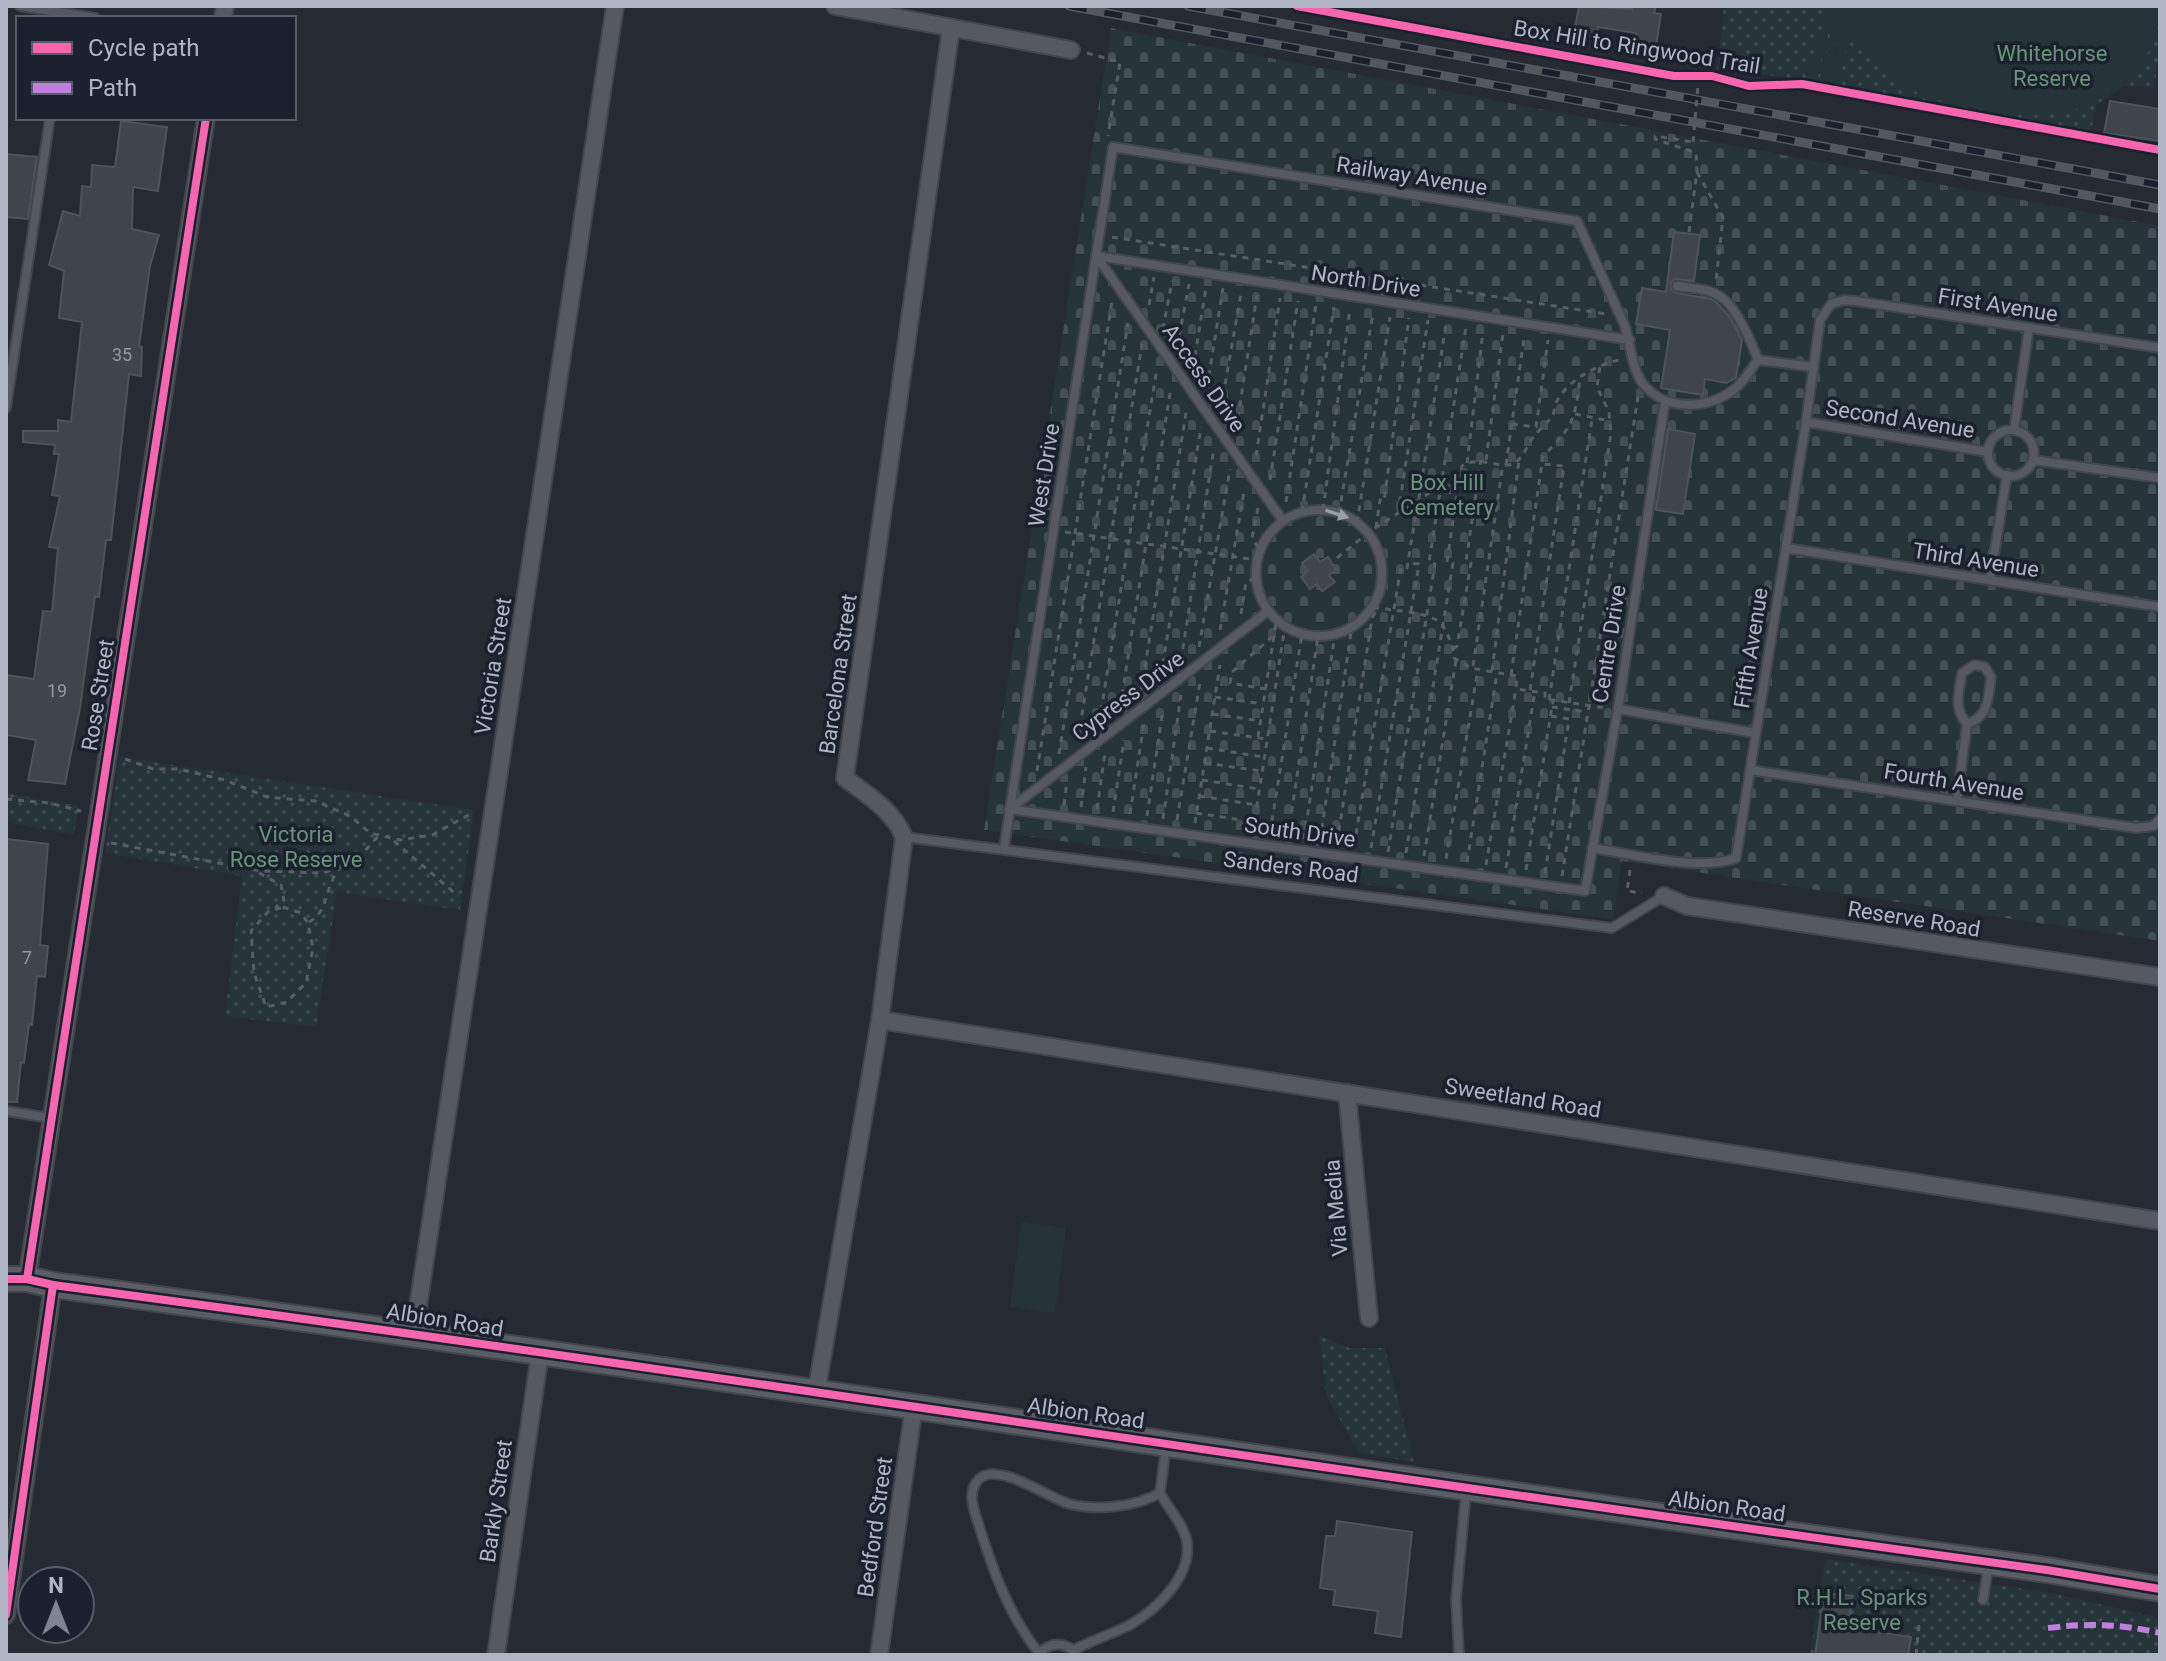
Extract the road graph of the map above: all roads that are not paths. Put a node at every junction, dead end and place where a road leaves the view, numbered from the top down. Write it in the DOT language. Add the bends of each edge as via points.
graph roads {
  1 [pos="20,6"];
  2 [pos="615,6"];
  3 [pos="835,6"];
  4 [pos="66,16"];
  5 [pos="951,28"];
  6 [pos="1071,50"];
  7 [pos="50,120"];
  8 [pos="206,120"];
  9 [pos="1113,147"];
  10 [pos="1097,256"];
  11 [pos="1677,286"];
  12 [pos="1831,304"];
  13 [pos="2029,328"];
  14 [pos="1630,340"];
  15 [pos="2160,348"];
  16 [pos="1758,360"];
  17 [pos="1814,367"];
  18 [pos="1665,402"];
  19 [pos="6,408"];
  20 [pos="1806,422"];
  21 [pos="2014,430"];
  22 [pos="1988,452"];
  23 [pos="2033,460"];
  24 [pos="2007,475"];
  25 [pos="2160,478"];
  26 [pos="1283,521"];
  27 [pos="1786,548"];
  28 [pos="1990,580"];
  29 [pos="2160,607"];
  30 [pos="1268,611"];
  31 [pos="1618,709"];
  32 [pos="1967,724"];
  33 [pos="1755,733"];
  34 [pos="1750,770"];
  35 [pos="1957,801"];
  36 [pos="1009,809"];
  37 [pos="2156,823"];
  38 [pos="904,837"];
  39 [pos="1004,848"];
  40 [pos="1592,848"];
  41 [pos="1585,891"];
  42 [pos="1664,896"];
  43 [pos="2160,977"];
  44 [pos="880,1020"];
  45 [pos="1347,1093"];
  46 [pos="6,1111"];
  47 [pos="50,1118"];
  48 [pos="2160,1221"];
  49 [pos="16,1279"];
  50 [pos="53,1285"];
  51 [pos="1369,1318"];
  52 [pos="414,1333"];
  53 [pos="540,1353"];
  54 [pos="816,1394"];
  55 [pos="914,1406"];
  56 [pos="1167,1442"];
  57 [pos="1467,1487"];
  58 [pos="1160,1493"];
  59 [pos="1989,1562"];
  60 [pos="2160,1589"];
  61 [pos="1983,1600"];
  62 [pos="6,1615"];
  63 [pos="1075,1652"];
  64 [pos="1038,1654"];
  65 [pos="496,1655"];
  66 [pos="879,1655"];
  67 [pos="1459,1655"];
  1 -- 4 [label="lane"];
  2 -- 52 [label="street, Victoria Street"];
  3 -- 5 [label="street"];
  5 -- 6 [label="street"];
  5 -- 38 [label="street, Barcelona Street" via="845,778 890,813"];
  7 -- 19 [label="lane"];
  8 -- 47 [label="street, Rose Street"];
  9 -- 10 [label="lane, West Drive"];
  9 -- 14 [label="lane, Railway Avenue" via="1577,221"];
  10 -- 14 [label="lane, North Drive"];
  10 -- 26 [label="lane, Access Drive"];
  10 -- 36 [label="lane, West Drive"];
  11 -- 16 [label="lane" via="1725,299 1748,333"];
  12 -- 13 [label="lane, First Avenue" via="1856,301"];
  12 -- 17 [label="lane, Fifth Avenue" via="1820,320"];
  13 -- 15 [label="lane, First Avenue"];
  13 -- 21 [label="lane"];
  14 -- 18 [label="lane, Railway Avenue" via="1643,383"];
  16 -- 17 [label="lane"];
  16 -- 18 [label="lane" via="1738,386 1716,399 1693,405"];
  17 -- 20 [label="lane, Fifth Avenue"];
  18 -- 31 [label="lane, Centre Drive"];
  20 -- 22 [label="lane, Second Avenue"];
  20 -- 27 [label="lane, Fifth Avenue"];
  21 -- 22 [label="lane" via="1999,433"];
  21 -- 23 [label="lane" via="2030,440"];
  22 -- 24 [label="lane" via="1995,469"];
  23 -- 24 [label="lane" via="2020,474"];
  23 -- 25 [label="lane"];
  24 -- 28 [label="lane"];
  26 -- 30 [label="lane" via="1268,535 1257,560 1259,593"];
  26 -- 30 [label="lane, one-way" via="1323,510 1372,530 1383,576 1376,607 1335,634 1302,634"];
  27 -- 28 [label="lane, Third Avenue"];
  27 -- 33 [label="lane, Fifth Avenue"];
  28 -- 29 [label="lane, Third Avenue"];
  30 -- 36 [label="lane, Cypress Drive"];
  31 -- 33 [label="lane"];
  31 -- 40 [label="lane, Centre Drive"];
  32 -- 32 [label="lane" via="1979,721 1985,712 1991,677 1985,667 1974,665 1962,673 1957,704"];
  32 -- 35 [label="lane"];
  33 -- 34 [label="lane, Fifth Avenue"];
  34 -- 35 [label="lane, Fourth Avenue"];
  34 -- 40 [label="lane, Fifth Avenue" via="1736,858 1702,864"];
  35 -- 37 [label="lane, Fourth Avenue" via="2136,828"];
  36 -- 39 [label="lane, West Drive"];
  36 -- 41 [label="lane, South Drive"];
  38 -- 39 [label="lane, Sanders Road"];
  38 -- 44 [label="street"];
  39 -- 42 [label="lane, Sanders Road" via="1612,928"];
  40 -- 41 [label="lane, Centre Drive"];
  42 -- 43 [label="street, Reserve Road" via="1687,906"];
  44 -- 45 [label="street, Sweetland Road"];
  44 -- 54 [label="street"];
  45 -- 48 [label="street, Sweetland Road"];
  45 -- 51 [label="street, Via Media"];
  46 -- 47 [label="lane"];
  47 -- 49 [label="street, Rose Street"];
  49 -- 50 [label="street, Albion Road"];
  50 -- 52 [label="street, Albion Road"];
  50 -- 62 [label="street" via="17,1471"];
  52 -- 53 [label="street, Albion Road"];
  53 -- 54 [label="street, Albion Road"];
  53 -- 65 [label="street, Barkly Street"];
  54 -- 55 [label="street, Albion Road"];
  55 -- 56 [label="street, Albion Road"];
  55 -- 66 [label="street, Bedford Street"];
  56 -- 57 [label="street, Albion Road"];
  56 -- 58 [label="lane"];
  57 -- 59 [label="street, Albion Road"];
  57 -- 67 [label="lane" via="1456,1600"];
  58 -- 63 [label="lane" via="1187,1541 1182,1574 1130,1625"];
  58 -- 64 [label="lane" via="1145,1501 1086,1506 999,1474 985,1474 976,1482 973,1507 988,1553 1023,1633"];
  59 -- 60 [label="street, Albion Road"];
  59 -- 61 [label="lane"];
  63 -- 64 [label="lane" via="1051,1644"];
}
